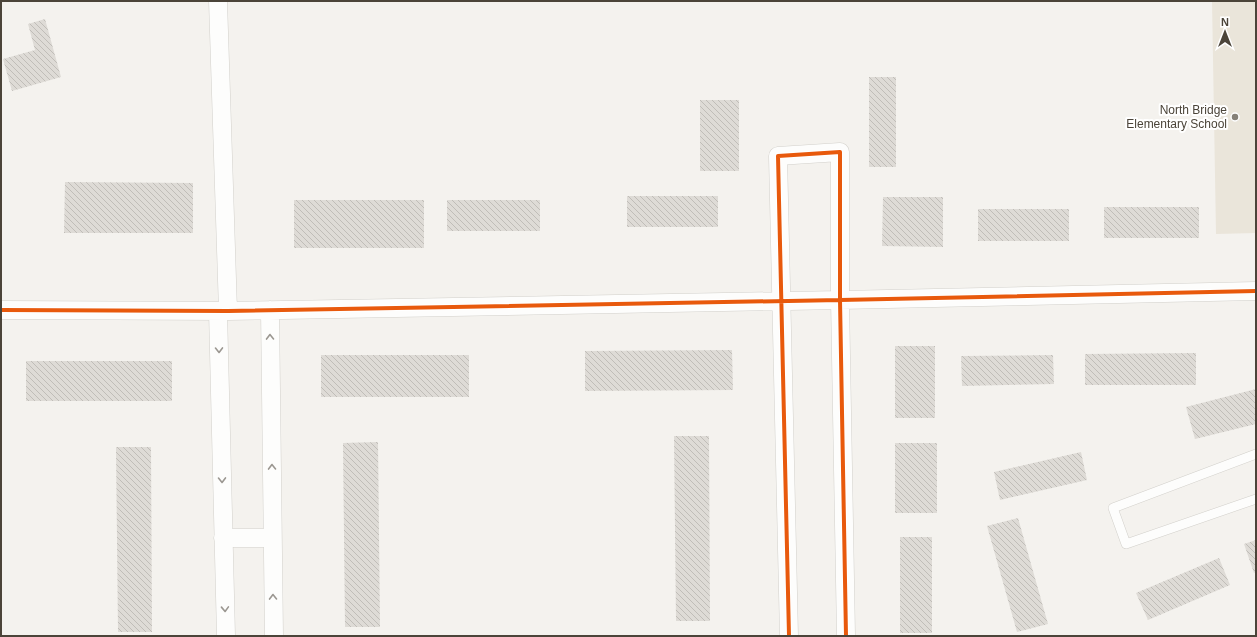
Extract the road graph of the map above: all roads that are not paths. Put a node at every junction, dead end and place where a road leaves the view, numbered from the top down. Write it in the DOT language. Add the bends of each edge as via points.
graph roads {
  1 [pos="218,1"];
  2 [pos="1256,291"];
  3 [pos="840,300"];
  4 [pos="782,301"];
  5 [pos="1,310"];
  6 [pos="270,310"];
  7 [pos="223,311"];
  8 [pos="1256,454"];
  9 [pos="1256,499"];
  10 [pos="223,538"];
  11 [pos="272,538"];
  12 [pos="226,636"];
  13 [pos="274,636"];
  14 [pos="789,636"];
  15 [pos="846,636"];
  1 -- 7 [label="street"];
  2 -- 3 [label="street"];
  3 -- 4 [label="street"];
  3 -- 4 [label="street" via="840,152 778,156"];
  3 -- 15 [label="street"];
  4 -- 6 [label="street"];
  4 -- 14 [label="street"];
  5 -- 7 [label="street"];
  6 -- 7 [label="street"];
  11 -- 6 [label="street, one-way"];
  7 -- 10 [label="street, one-way"];
  8 -- 9 [label="lane" via="1113,508 1126,544"];
  10 -- 11 [label="street"];
  10 -- 12 [label="street, one-way"];
  13 -- 11 [label="street, one-way"];
}
